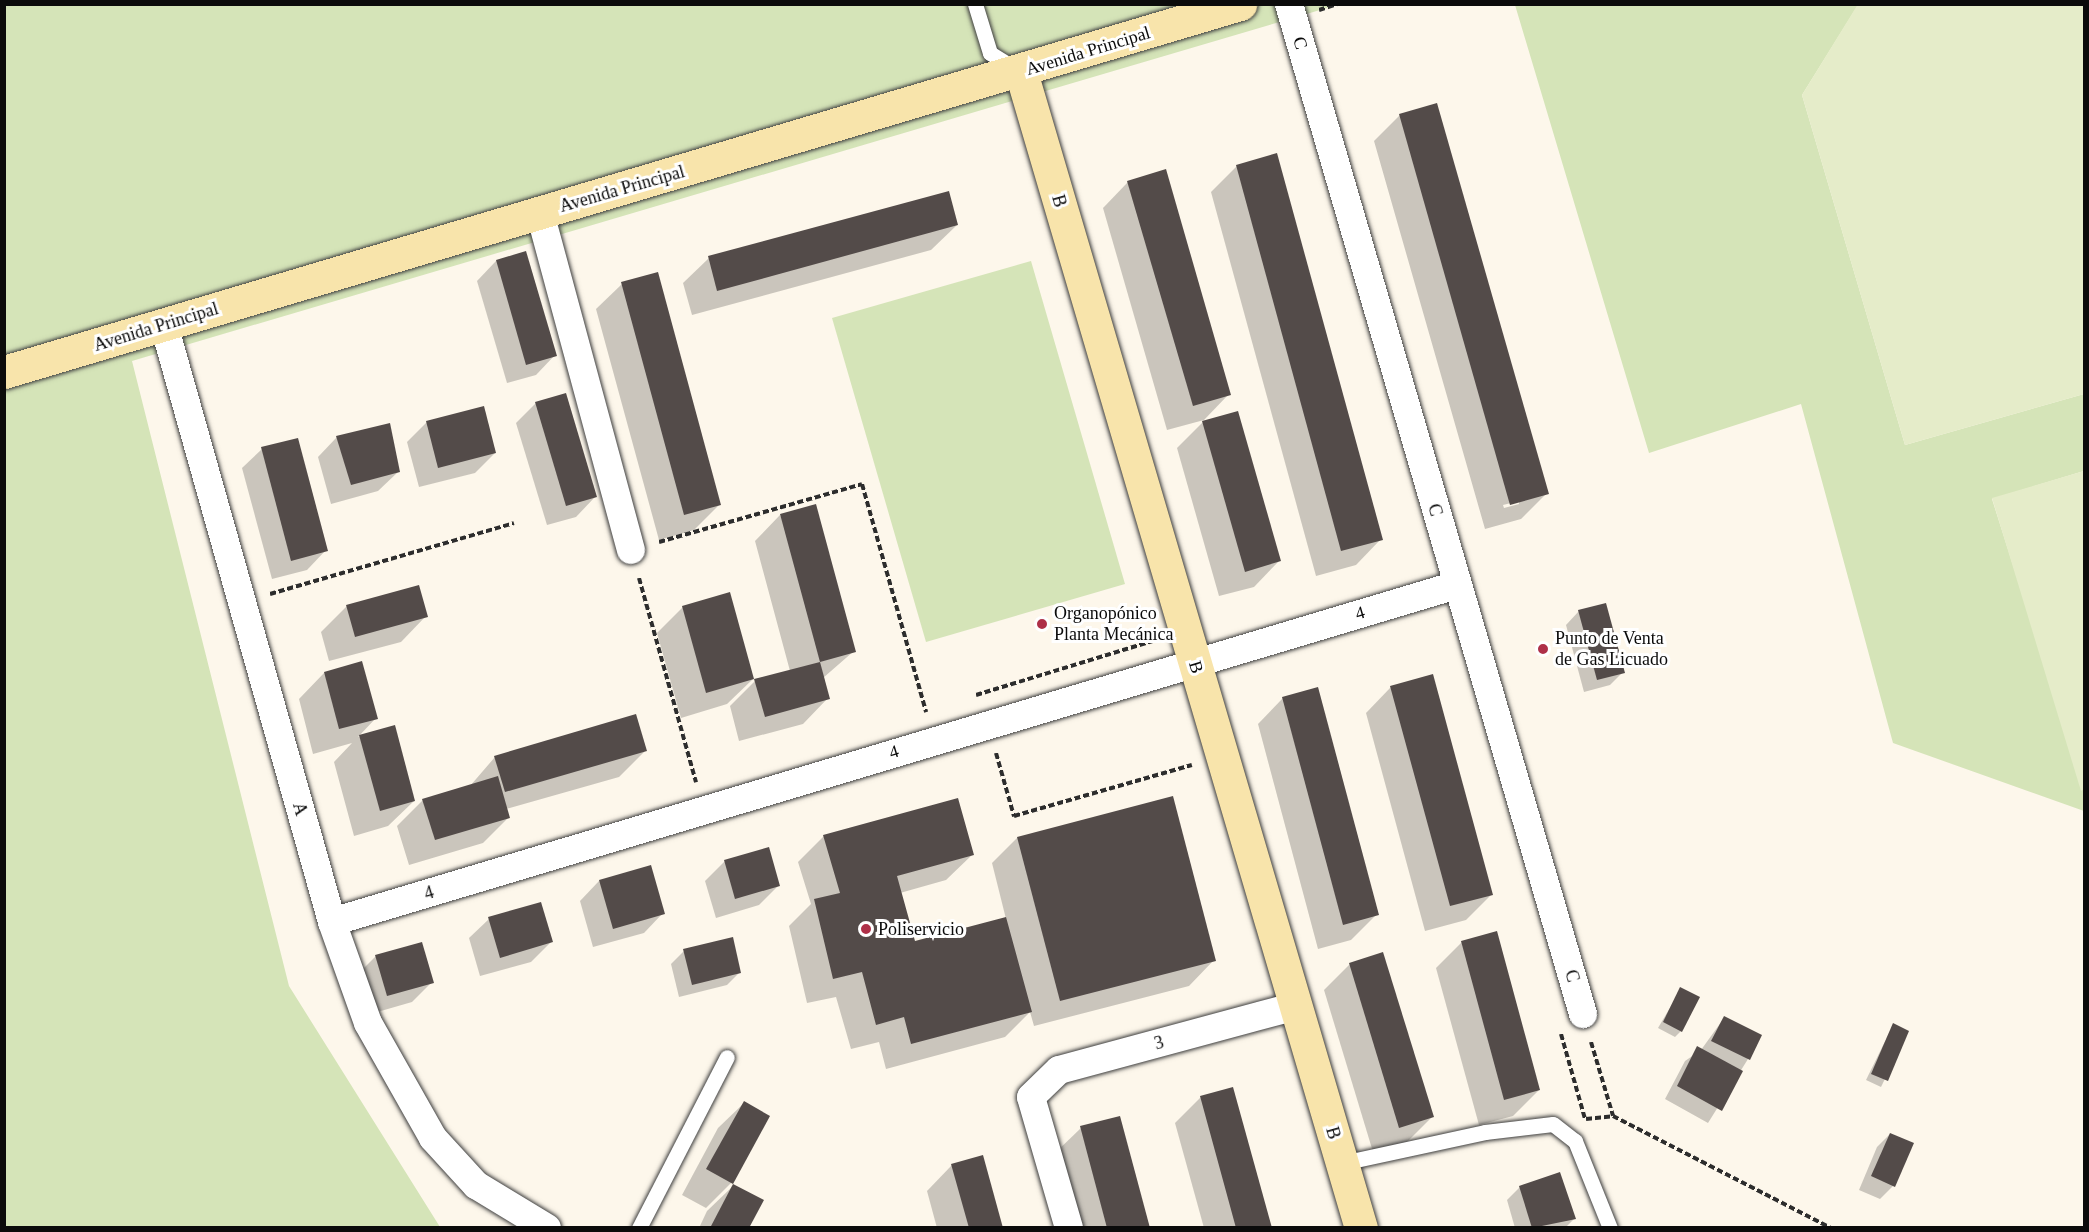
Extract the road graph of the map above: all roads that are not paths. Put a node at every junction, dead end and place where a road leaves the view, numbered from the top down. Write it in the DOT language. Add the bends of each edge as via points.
graph roads {
  1 [pos="975,4"];
  2 [pos="1240,4"];
  3 [pos="1289,4"];
  4 [pos="1021,72"];
  5 [pos="540,213"];
  6 [pos="164,325"];
  7 [pos="4,372"];
  8 [pos="631,550"];
  9 [pos="1457,585"];
  10 [pos="1194,661"];
  11 [pos="332,922"];
  12 [pos="1296,1006"];
  13 [pos="1583,1014"];
  14 [pos="728,1057"];
  15 [pos="1342,1163"];
  16 [pos="547,1227"];
  17 [pos="639,1227"];
  18 [pos="1069,1227"];
  19 [pos="1361,1227"];
  20 [pos="1610,1227"];
  1 -- 4 [label="lane" via="990,53"];
  2 -- 4 [label="main road, Avenida Principal"];
  3 -- 9 [label="street, C"];
  4 -- 5 [label="main road, Avenida Principal"];
  4 -- 10 [label="main road, B"];
  5 -- 6 [label="main road, Avenida Principal"];
  5 -- 8 [label="street"];
  6 -- 7 [label="main road, Avenida Principal"];
  6 -- 11 [label="street, A"];
  9 -- 10 [label="street, 4"];
  9 -- 13 [label="street, C"];
  10 -- 11 [label="street, 4"];
  10 -- 12 [label="main road, B"];
  11 -- 16 [label="street, A" via="368,1023 433,1138 476,1185"];
  12 -- 15 [label="main road, B"];
  12 -- 18 [label="street, 3" via="1059,1070 1031,1097"];
  14 -- 17 [label="lane"];
  15 -- 19 [label="main road, B"];
  15 -- 20 [label="lane" via="1485,1132 1553,1124 1575,1142"];
}
